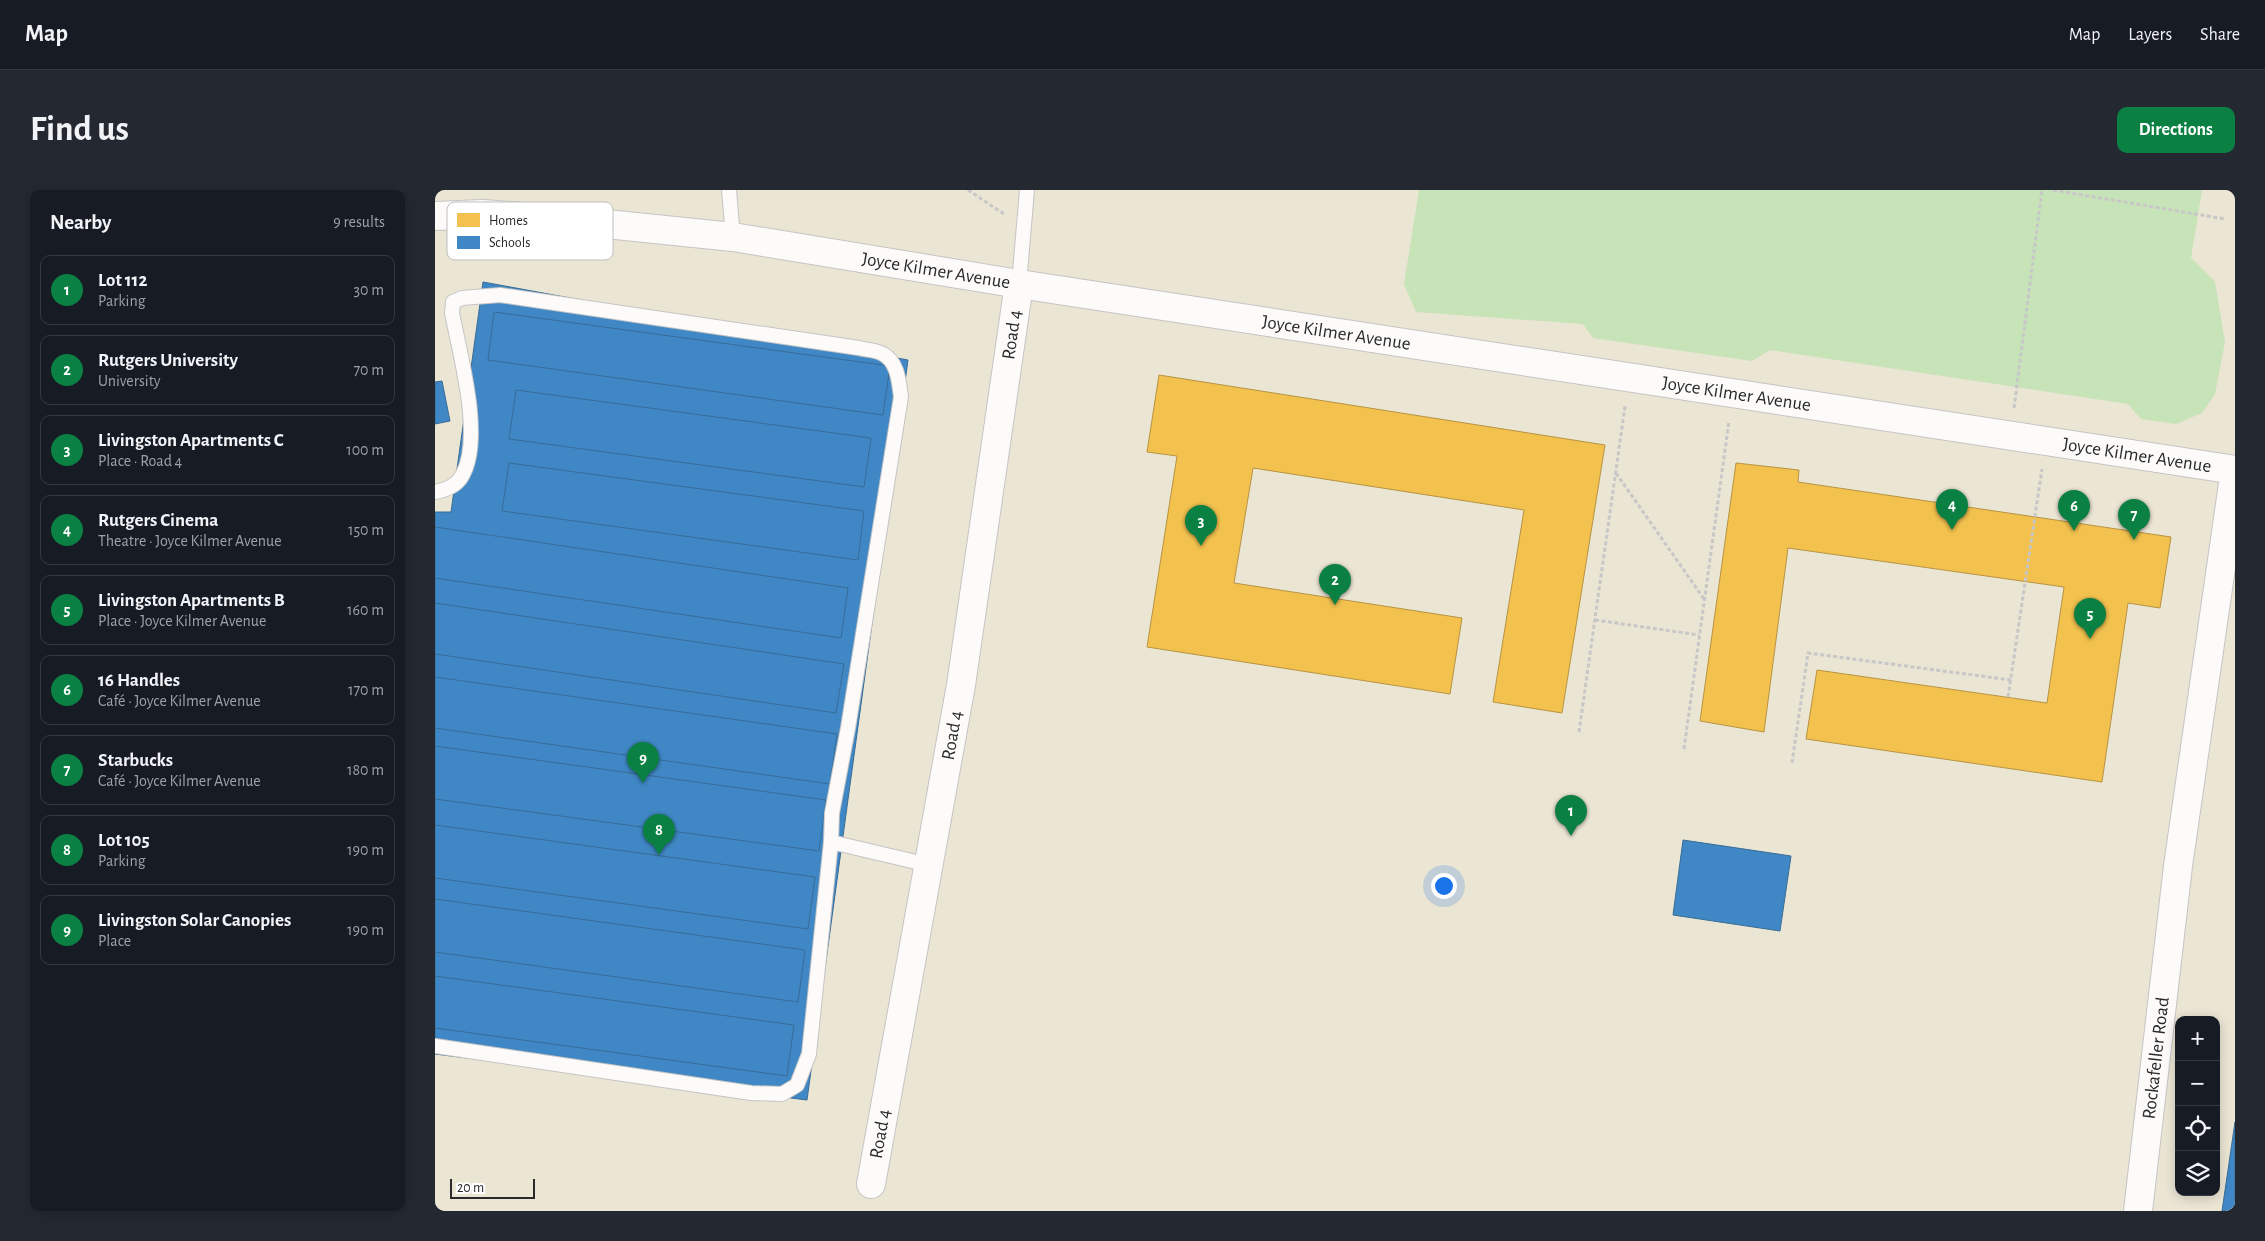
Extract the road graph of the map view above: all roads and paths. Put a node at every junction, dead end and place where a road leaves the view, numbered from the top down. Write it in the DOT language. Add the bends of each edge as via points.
graph roads {
  1 [pos="729,190"];
  2 [pos="968,190"];
  3 [pos="1027,190"];
  4 [pos="2043,190"];
  5 [pos="2053,190"];
  6 [pos="2225,219"];
  7 [pos="613,225"];
  8 [pos="1023,227"];
  9 [pos="733,237"];
  10 [pos="1019,284"];
  11 [pos="1629,378"];
  12 [pos="1733,394"];
  13 [pos="2011,436"];
  14 [pos="2046,441"];
  15 [pos="2235,470"];
  16 [pos="1616,473"];
  17 [pos="435,492"];
  18 [pos="1704,600"];
  19 [pos="1595,620"];
  20 [pos="1699,635"];
  21 [pos="2011,680"];
  22 [pos="2008,697"];
  23 [pos="1579,732"];
  24 [pos="1684,748"];
  25 [pos="1792,763"];
  26 [pos="831,842"];
  27 [pos="929,865"];
  28 [pos="2174,905"];
  29 [pos="435,1046"];
  30 [pos="871,1184"];
  31 [pos="2139,1211"];
  1 -- 9 [label="lane"];
  2 -- 8 [label="path"];
  3 -- 8 [label="lane"];
  4 -- 13 [label="path"];
  5 -- 6 [label="path"];
  7 -- 9 [label="street, Joyce Kilmer Avenue"];
  8 -- 10 [label="lane"];
  9 -- 10 [label="street, Joyce Kilmer Avenue"];
  10 -- 11 [label="street, Joyce Kilmer Avenue"];
  10 -- 27 [label="street, Road 4" via="961,685"];
  11 -- 12 [label="street, Joyce Kilmer Avenue"];
  11 -- 16 [label="path"];
  12 -- 13 [label="street, Joyce Kilmer Avenue"];
  12 -- 18 [label="path"];
  13 -- 14 [label="street, Joyce Kilmer Avenue"];
  14 -- 15 [label="street, Joyce Kilmer Avenue"];
  14 -- 21 [label="path"];
  15 -- 28 [label="street, Joyce Kilmer Avenue"];
  16 -- 18 [label="path"];
  16 -- 19 [label="path"];
  17 -- 26 [label="lane" via="448,489 463,475 472,446 470,414 452,313 453,302 462,298 501,295 859,348 883,354 891,361 899,377 901,397 833,813"];
  18 -- 20 [label="path"];
  19 -- 20 [label="path"];
  19 -- 23 [label="path"];
  20 -- 24 [label="path"];
  21 -- 22 [label="path"];
  21 -- 25 [label="path" via="1808,653"];
  26 -- 27 [label="lane"];
  26 -- 29 [label="lane" via="809,1054 797,1085 783,1094 751,1093"];
  27 -- 30 [label="street, Road 4"];
  28 -- 31 [label="street, Rockafeller Road"];
}
